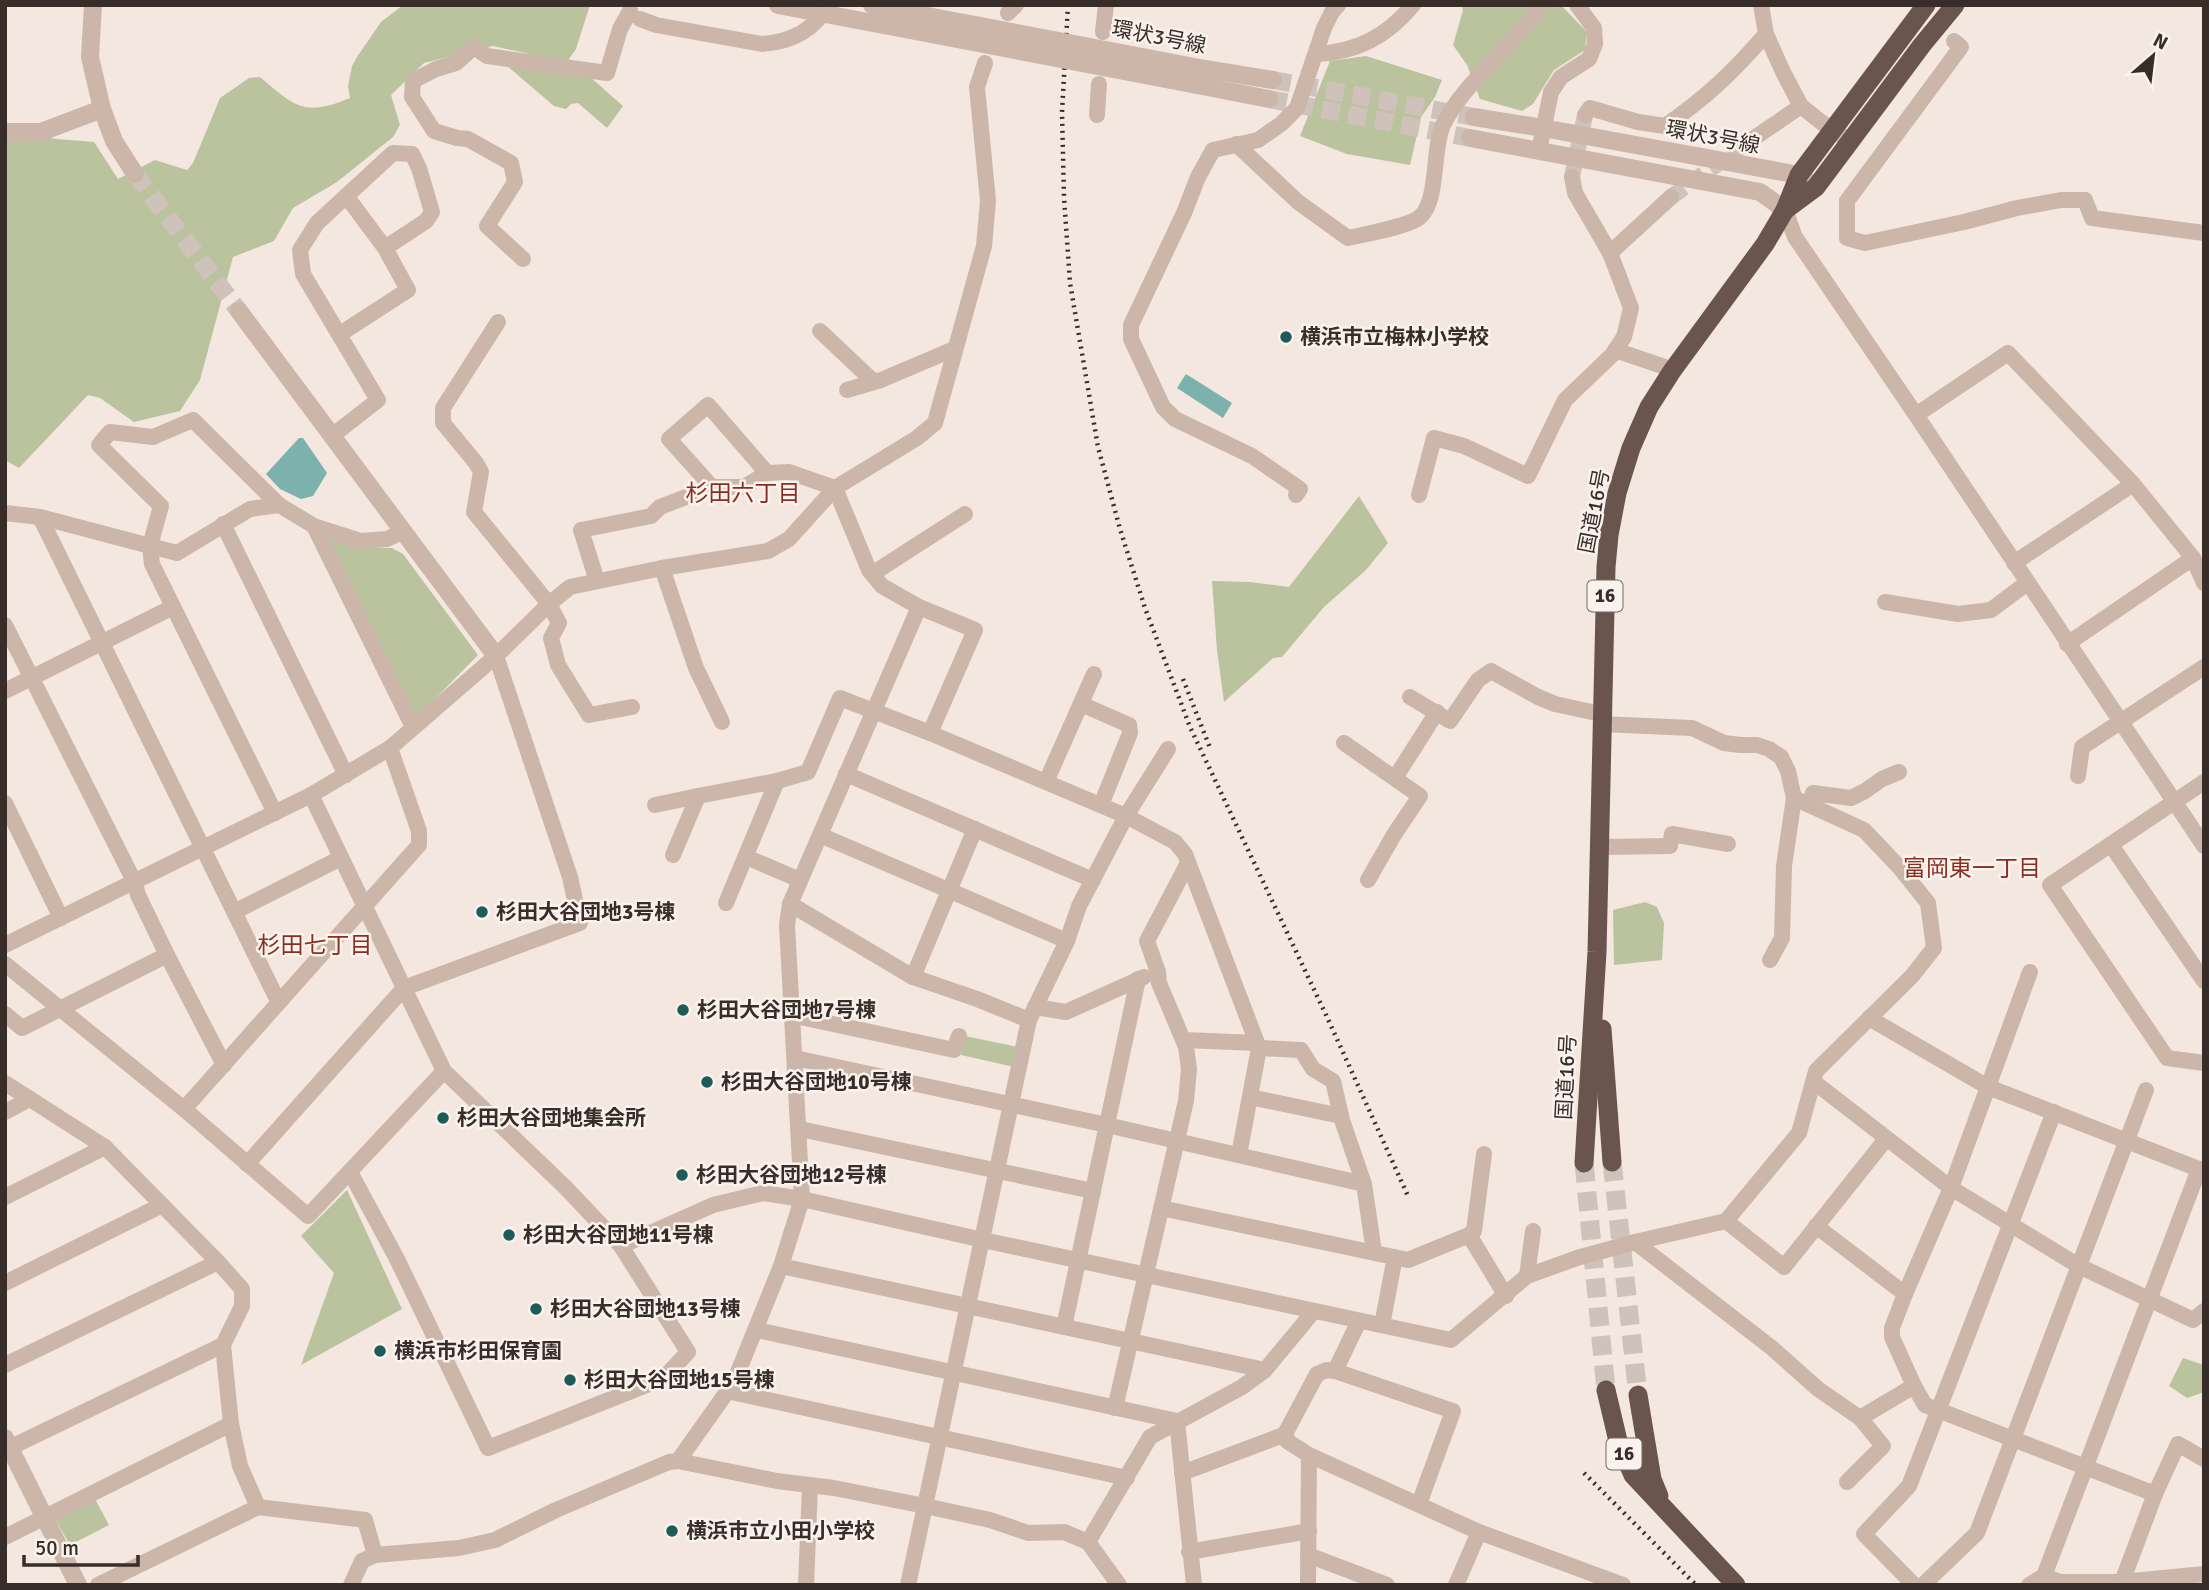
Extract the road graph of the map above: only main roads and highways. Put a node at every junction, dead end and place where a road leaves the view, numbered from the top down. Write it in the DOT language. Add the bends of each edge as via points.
graph roads {
  1 [pos="1926,5"];
  2 [pos="1955,5"];
  3 [pos="1785,210"];
  4 [pos="1597,952"];
  5 [pos="1612,1162"];
  6 [pos="1584,1163"];
  7 [pos="1606,1390"];
  8 [pos="1638,1395"];
  9 [pos="1663,1507"];
  10 [pos="1736,1585"];
  1 -- 3 [label="highway, 国道16号 / 16" via="1799,175"];
  2 -- 3 [label="highway, 国道16号 / 16" via="1816,187"];
  3 -- 4 [label="highway, 国道16号 / 16" via="1649,407 1616,493 1606,567"];
  4 -- 5 [label="highway, 国道16号 / 16"];
  4 -- 6 [label="highway, 国道16号 / 16"];
  7 -- 9 [label="highway, 16" via="1618,1441 1633,1475"];
  8 -- 9 [label="highway, 16" via="1652,1479"];
  9 -- 10 [label="highway, 16"];
}
